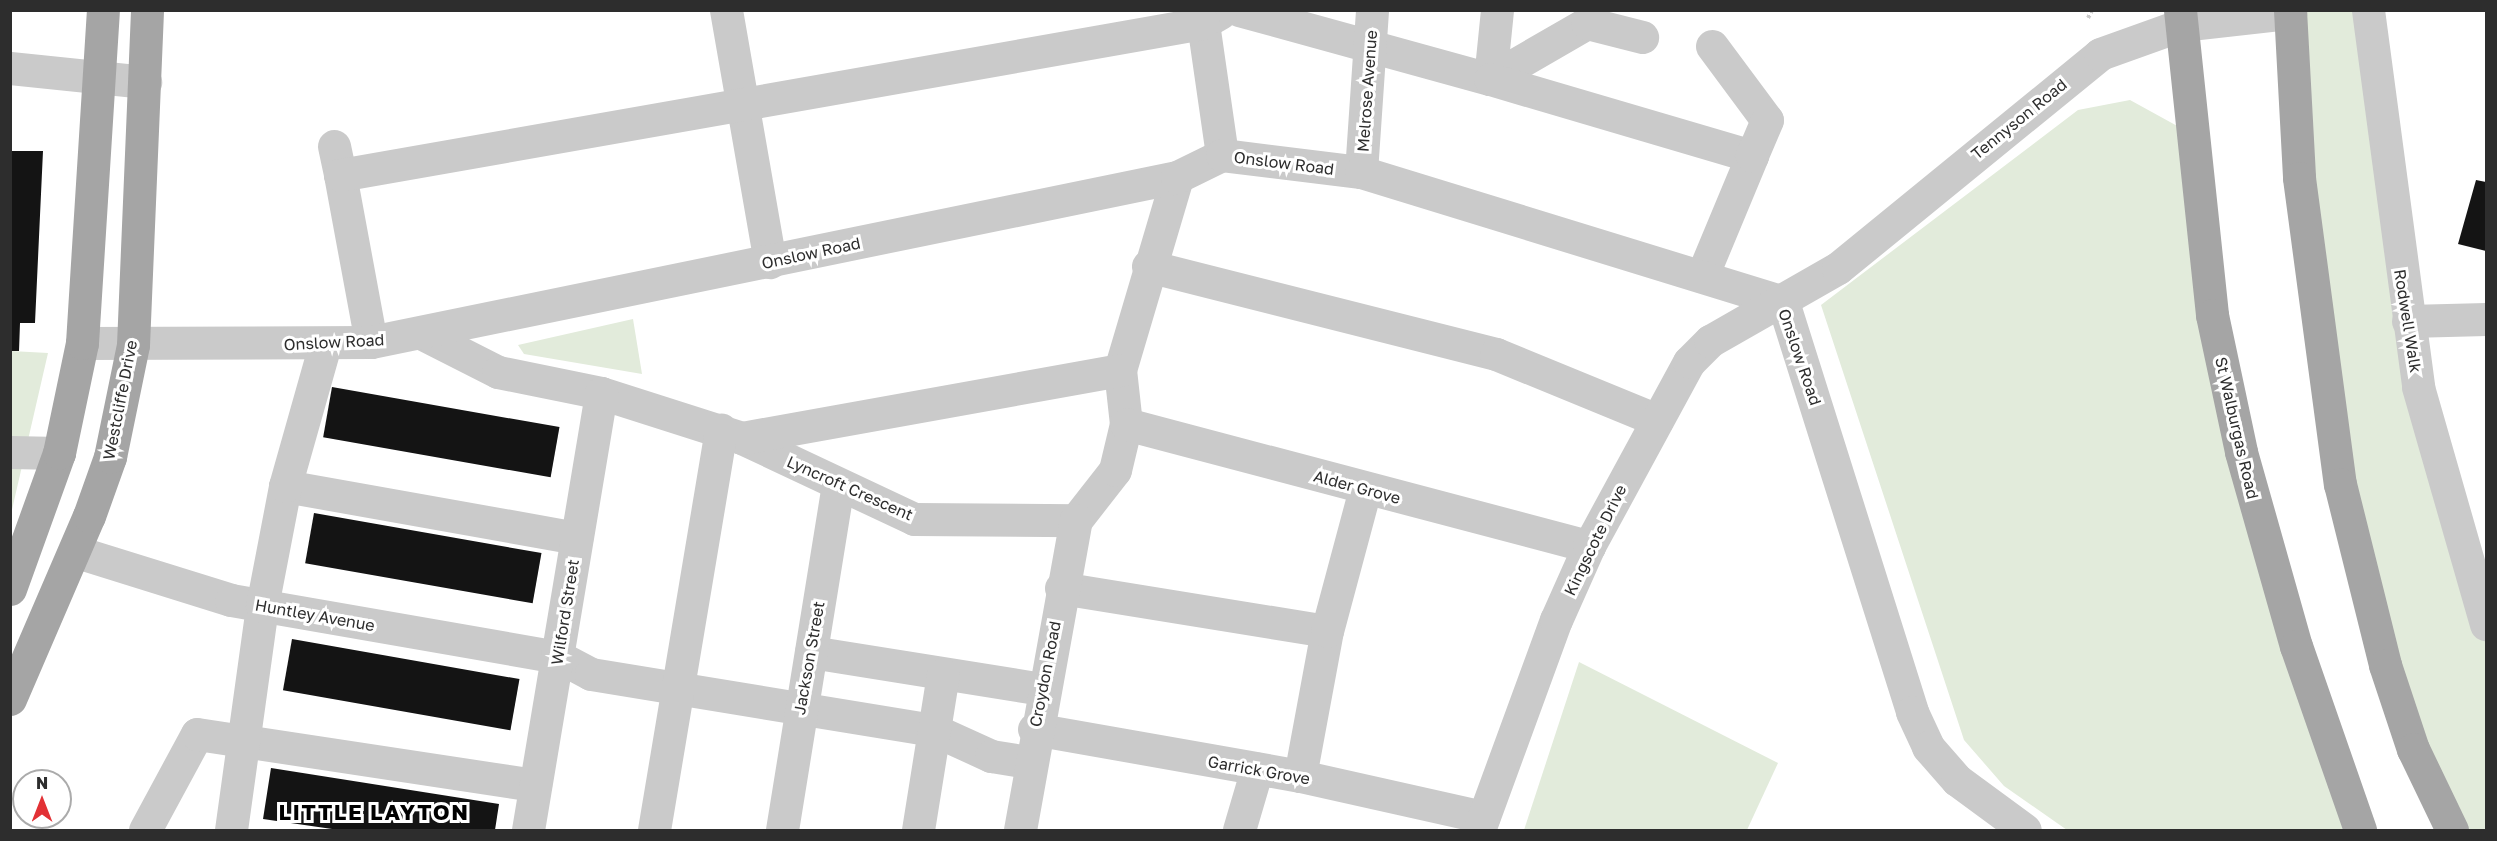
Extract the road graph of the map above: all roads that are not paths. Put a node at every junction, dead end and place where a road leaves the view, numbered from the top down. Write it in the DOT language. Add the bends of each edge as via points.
graph roads {
  1 [pos="103,10"];
  2 [pos="147,10"];
  3 [pos="726,10"];
  4 [pos="1239,10"];
  5 [pos="1372,10"];
  6 [pos="1497,10"];
  7 [pos="2368,10"];
  8 [pos="2290,11"];
  9 [pos="1214,17"];
  10 [pos="2181,18"];
  11 [pos="1642,37"];
  12 [pos="1369,46"];
  13 [pos="1712,46"];
  14 [pos="10,68"];
  15 [pos="99,78"];
  16 [pos="1490,79"];
  17 [pos="145,82"];
  18 [pos="744,105"];
  19 [pos="1222,155"];
  20 [pos="1752,156"];
  21 [pos="1361,172"];
  22 [pos="1178,177"];
  23 [pos="770,262"];
  24 [pos="1148,266"];
  25 [pos="1703,274"];
  26 [pos="1783,302"];
  27 [pos="2487,319"];
  28 [pos="2408,321"];
  29 [pos="423,334"];
  30 [pos="371,342"];
  31 [pos="82,343"];
  32 [pos="133,345"];
  33 [pos="325,345"];
  34 [pos="1120,370"];
  35 [pos="601,393"];
  36 [pos="1657,420"];
  37 [pos="1126,424"];
  38 [pos="731,434"];
  39 [pos="10,452"];
  40 [pos="58,453"];
  41 [pos="285,486"];
  42 [pos="838,486"];
  43 [pos="1365,489"];
  44 [pos="1076,520"];
  45 [pos="576,538"];
  46 [pos="1589,546"];
  47 [pos="77,552"];
  48 [pos="1061,588"];
  49 [pos="10,589"];
  50 [pos="2483,604"];
  51 [pos="262,606"];
  52 [pos="1327,631"];
  53 [pos="812,651"];
  54 [pos="559,657"];
  55 [pos="943,674"];
  56 [pos="676,689"];
  57 [pos="1042,689"];
  58 [pos="10,699"];
  59 [pos="800,710"];
  60 [pos="1034,729"];
  61 [pos="934,730"];
  62 [pos="243,740"];
  63 [pos="1029,762"];
  64 [pos="1257,769"];
  65 [pos="1299,776"];
  66 [pos="535,785"];
  67 [pos="1481,824"];
  68 [pos="145,831"];
  69 [pos="231,831"];
  70 [pos="528,831"];
  71 [pos="654,831"];
  72 [pos="782,831"];
  73 [pos="918,831"];
  74 [pos="1020,831"];
  75 [pos="1239,831"];
  76 [pos="2025,831"];
  77 [pos="2360,831"];
  78 [pos="2452,831"];
  1 -- 15 [label="main road"];
  2 -- 17 [label="main road, Westcliffe Drive"];
  3 -- 18 [label="street"];
  4 -- 12 [label="street"];
  5 -- 12 [label="street, Melrose Avenue"];
  6 -- 16 [label="street"];
  7 -- 28 [label="street, Rodwell Walk"];
  8 -- 10 [label="street, Tennyson Road"];
  8 -- 78 [label="main road" via="2299,178 2340,484 2385,664 2413,749"];
  9 -- 18 [label="street"];
  9 -- 19 [label="street"];
  10 -- 26 [label="street, Tennyson Road" via="2100,54 1838,268"];
  10 -- 77 [label="main road, St Walburgas Road" via="2212,315 2239,440 2296,646"];
  11 -- 16 [label="street" via="1587,23"];
  12 -- 16 [label="street"];
  12 -- 21 [label="street, Melrose Avenue"];
  13 -- 20 [label="street" via="1767,120"];
  14 -- 15 [label="street"];
  15 -- 17 [label="street"];
  15 -- 31 [label="main road"];
  16 -- 20 [label="street"];
  17 -- 32 [label="main road, Westcliffe Drive"];
  18 -- 23 [label="street"];
  18 -- 30 [label="street" via="337,161"];
  19 -- 21 [label="street, Onslow Road"];
  19 -- 22 [label="street, Onslow Road"];
  20 -- 25 [label="street"];
  21 -- 25 [label="street, Onslow Road"];
  22 -- 23 [label="street, Onslow Road"];
  22 -- 24 [label="street"];
  23 -- 29 [label="street, Onslow Road"];
  24 -- 34 [label="street"];
  24 -- 36 [label="street" via="1496,354"];
  25 -- 26 [label="street, Onslow Road"];
  26 -- 36 [label="street, Kingscote Drive" via="1710,342 1689,362"];
  26 -- 76 [label="street, Onslow Road" via="1912,712 1928,747 1958,780"];
  27 -- 28 [label="street"];
  28 -- 50 [label="street, Rodwell Walk" via="2418,387"];
  29 -- 30 [label="street, Onslow Road"];
  29 -- 35 [label="street, Lyncroft Crescent" via="498,372"];
  30 -- 33 [label="street, Onslow Road"];
  31 -- 32 [label="street, Onslow Road"];
  31 -- 40 [label="main road"];
  32 -- 33 [label="street, Onslow Road"];
  32 -- 47 [label="main road, Westcliffe Drive" via="110,457"];
  33 -- 41 [label="street"];
  34 -- 37 [label="street"];
  34 -- 38 [label="street"];
  35 -- 38 [label="street, Lyncroft Crescent"];
  35 -- 45 [label="street, Wilford Street"];
  36 -- 46 [label="street, Kingscote Drive"];
  37 -- 43 [label="street, Alder Grove"];
  37 -- 44 [label="street" via="1115,470"];
  38 -- 42 [label="street, Lyncroft Crescent"];
  38 -- 56 [label="street"];
  39 -- 40 [label="street"];
  40 -- 49 [label="main road"];
  41 -- 45 [label="street"];
  41 -- 51 [label="street"];
  42 -- 44 [label="street, Lyncroft Crescent" via="914,519"];
  42 -- 53 [label="street, Jackson Street"];
  43 -- 46 [label="street, Alder Grove"];
  43 -- 52 [label="street"];
  44 -- 48 [label="street, Croydon Road"];
  45 -- 54 [label="street, Wilford Street"];
  46 -- 67 [label="street, Kingscote Drive"];
  47 -- 51 [label="street, Huntley Avenue"];
  47 -- 58 [label="main road, Westcliffe Drive"];
  48 -- 52 [label="street"];
  48 -- 57 [label="street, Croydon Road"];
  51 -- 54 [label="street, Huntley Avenue"];
  51 -- 62 [label="street"];
  52 -- 65 [label="street"];
  53 -- 55 [label="street"];
  53 -- 59 [label="street, Jackson Street"];
  54 -- 56 [label="street, Huntley Avenue" via="591,674"];
  54 -- 66 [label="street, Wilford Street"];
  55 -- 57 [label="street"];
  55 -- 61 [label="street"];
  56 -- 59 [label="street, Huntley Avenue"];
  56 -- 71 [label="street"];
  57 -- 60 [label="street, Croydon Road"];
  59 -- 61 [label="street, Huntley Avenue"];
  59 -- 72 [label="street, Jackson Street"];
  60 -- 63 [label="street, Croydon Road"];
  60 -- 64 [label="street, Garrick Grove"];
  61 -- 63 [label="street, Huntley Avenue" via="991,756"];
  61 -- 73 [label="street"];
  62 -- 66 [label="street"];
  62 -- 68 [label="street" via="197,734"];
  62 -- 69 [label="street"];
  63 -- 74 [label="street, Croydon Road"];
  64 -- 65 [label="street, Garrick Grove"];
  64 -- 75 [label="street"];
  65 -- 67 [label="street, Garrick Grove"];
  66 -- 70 [label="street, Wilford Street"];
}
